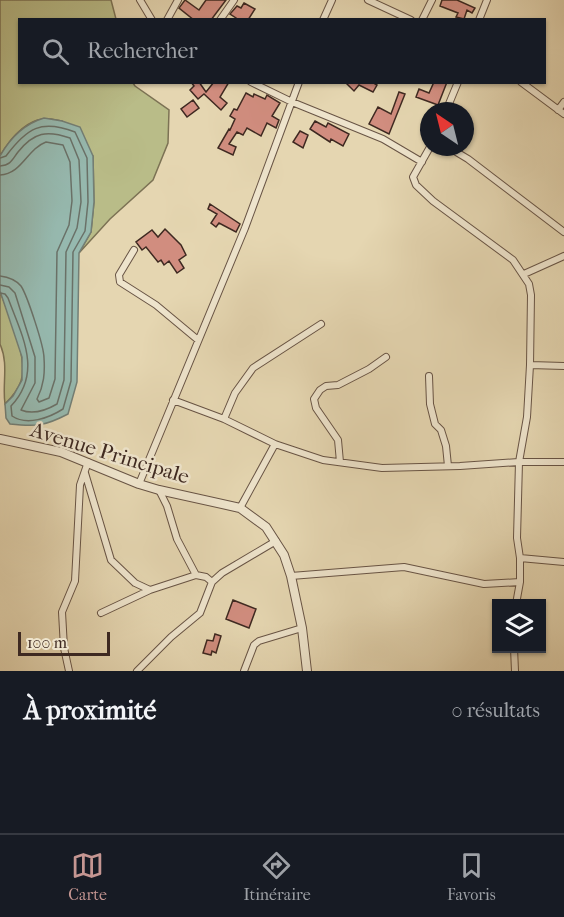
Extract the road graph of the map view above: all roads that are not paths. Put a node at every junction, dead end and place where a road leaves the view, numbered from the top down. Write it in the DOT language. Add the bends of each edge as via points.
graph roads {
  1 [pos="140,0"];
  2 [pos="178,0"];
  3 [pos="234,0"];
  4 [pos="332,0"];
  5 [pos="368,0"];
  6 [pos="432,0"];
  7 [pos="487,0"];
  8 [pos="151,18"];
  9 [pos="168,18"];
  10 [pos="221,18"];
  11 [pos="324,18"];
  12 [pos="407,18"];
  13 [pos="423,18"];
  14 [pos="480,18"];
  15 [pos="255,84"];
  16 [pos="298,84"];
  17 [pos="457,84"];
  18 [pos="524,84"];
  19 [pos="292,102"];
  20 [pos="450,102"];
  21 [pos="564,102"];
  22 [pos="561,112"];
  23 [pos="425,156"];
  24 [pos="463,156"];
  25 [pos="422,162"];
  26 [pos="564,232"];
  27 [pos="134,250"];
  28 [pos="564,256"];
  29 [pos="524,274"];
  30 [pos="321,324"];
  31 [pos="198,340"];
  32 [pos="386,357"];
  33 [pos="530,365"];
  34 [pos="564,366"];
  35 [pos="429,376"];
  36 [pos="173,400"];
  37 [pos="224,419"];
  38 [pos="0,440"];
  39 [pos="275,444"];
  40 [pos="88,462"];
  41 [pos="340,462"];
  42 [pos="519,462"];
  43 [pos="564,462"];
  44 [pos="448,466"];
  45 [pos="85,472"];
  46 [pos="139,484"];
  47 [pos="159,490"];
  48 [pos="240,508"];
  49 [pos="276,541"];
  50 [pos="520,558"];
  51 [pos="564,562"];
  52 [pos="196,575"];
  53 [pos="291,576"];
  54 [pos="212,582"];
  55 [pos="520,582"];
  56 [pos="150,590"];
  57 [pos="517,599"];
  58 [pos="101,613"];
  59 [pos="302,628"];
  60 [pos="514,653"];
  61 [pos="69,671"];
  62 [pos="137,671"];
  63 [pos="244,671"];
  64 [pos="307,671"];
  65 [pos="515,671"];
  1 -- 8 [label="street"];
  2 -- 9 [label="street"];
  3 -- 10 [label="street"];
  4 -- 11 [label="street"];
  5 -- 12 [label="street"];
  6 -- 13 [label="street"];
  7 -- 14 [label="street"];
  15 -- 19 [label="street"];
  16 -- 19 [label="street"];
  17 -- 20 [label="street"];
  18 -- 22 [label="street"];
  19 -- 25 [label="street" via="383,139"];
  19 -- 31 [label="street"];
  21 -- 22 [label="street"];
  23 -- 25 [label="street"];
  24 -- 26 [label="street"];
  25 -- 29 [label="street" via="413,177 416,185 513,260"];
  27 -- 31 [label="street" via="119,275 120,282 156,305"];
  28 -- 29 [label="street"];
  29 -- 33 [label="street" via="531,295"];
  30 -- 37 [label="street" via="253,368 235,393"];
  31 -- 36 [label="street"];
  32 -- 41 [label="street" via="338,385 326,386 314,399 315,408 338,440"];
  33 -- 34 [label="street"];
  33 -- 42 [label="street"];
  35 -- 44 [label="street" via="429,404 446,446"];
  36 -- 37 [label="street"];
  36 -- 46 [label="street"];
  37 -- 39 [label="street"];
  38 -- 40 [label="street, Avenue Principale" via="61,452"];
  39 -- 41 [label="street"];
  39 -- 48 [label="street"];
  40 -- 45 [label="street"];
  40 -- 46 [label="street, Avenue Principale"];
  41 -- 44 [label="street" via="382,468"];
  42 -- 43 [label="street"];
  42 -- 44 [label="street"];
  42 -- 50 [label="street"];
  45 -- 56 [label="street" via="111,560 135,583"];
  45 -- 61 [label="street" via="80,485 75,582 62,612"];
  46 -- 47 [label="street, Avenue Principale"];
  47 -- 48 [label="street, Avenue Principale"];
  47 -- 52 [label="street" via="177,539"];
  48 -- 49 [label="street, Avenue Principale" via="266,527"];
  49 -- 53 [label="street, Avenue Principale"];
  49 -- 54 [label="street"];
  50 -- 51 [label="street"];
  50 -- 55 [label="street"];
  52 -- 54 [label="street"];
  52 -- 56 [label="street"];
  53 -- 55 [label="street" via="404,567 484,584"];
  53 -- 59 [label="street, Avenue Principale"];
  54 -- 62 [label="street" via="200,613"];
  55 -- 57 [label="street"];
  56 -- 58 [label="street"];
  59 -- 63 [label="street" via="259,641"];
  59 -- 64 [label="street, Avenue Principale"];
  60 -- 65 [label="street"];
}
